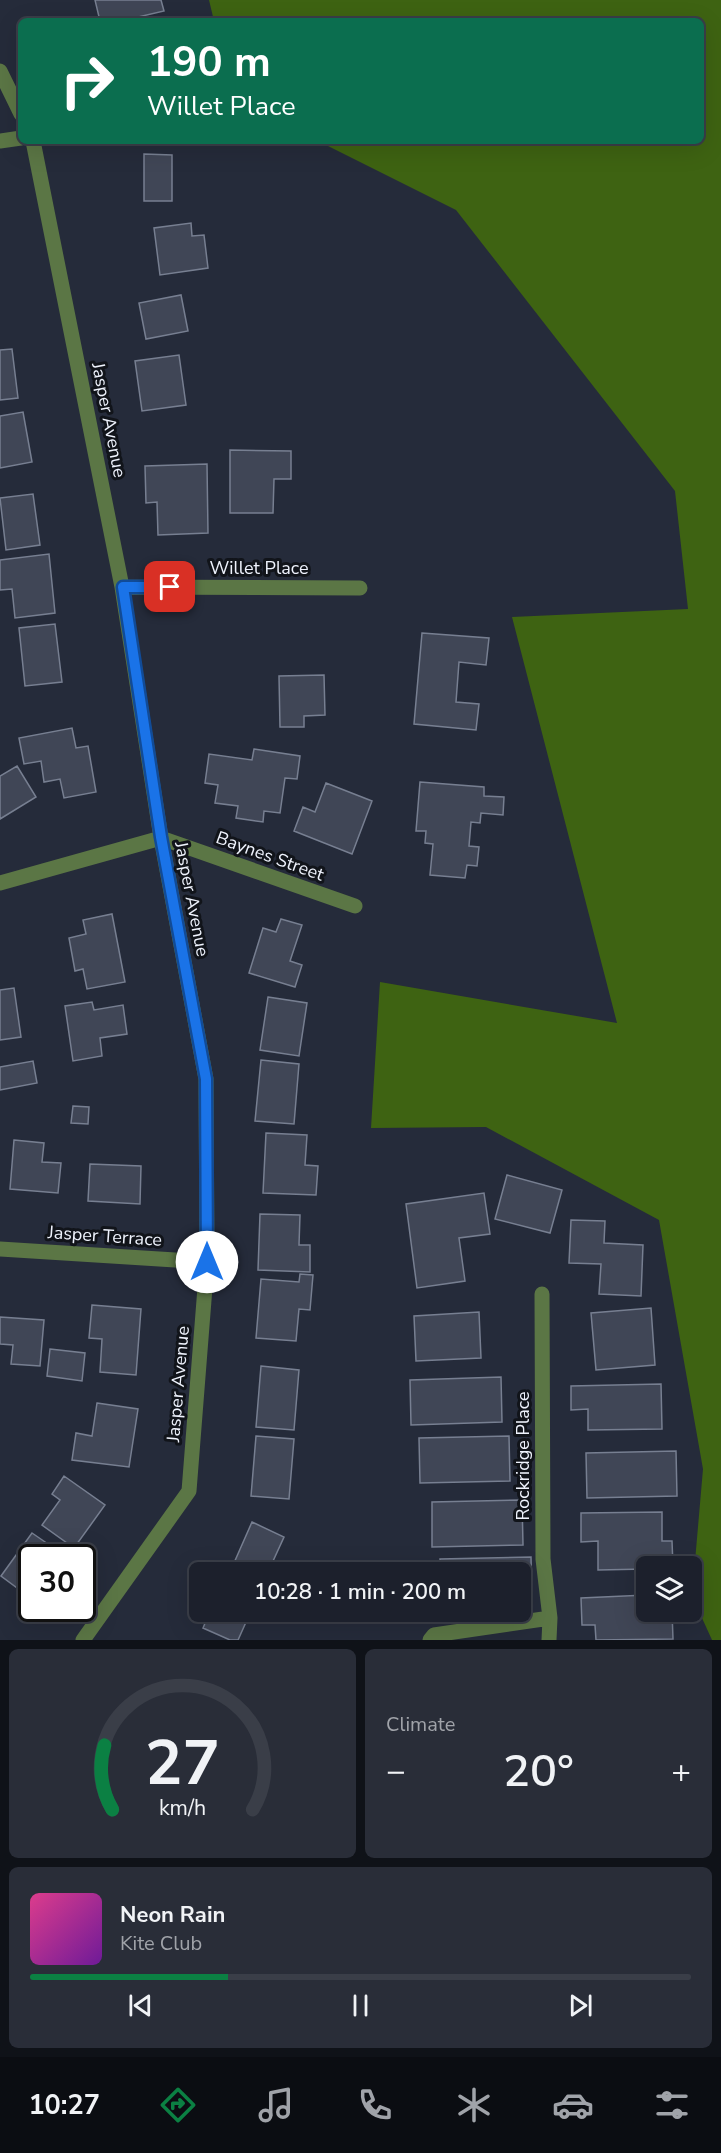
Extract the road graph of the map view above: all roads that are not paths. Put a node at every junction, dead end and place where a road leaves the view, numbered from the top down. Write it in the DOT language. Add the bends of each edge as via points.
graph roads {
  1 [pos="0,72"];
  2 [pos="18,108"];
  3 [pos="18,138"];
  4 [pos="0,141"];
  5 [pos="34,144"];
  6 [pos="123,587"];
  7 [pos="360,588"];
  8 [pos="161,837"];
  9 [pos="0,883"];
  10 [pos="355,906"];
  11 [pos="0,1249"];
  12 [pos="207,1262"];
  13 [pos="542,1294"];
  14 [pos="550,1618"];
  15 [pos="83,1640"];
  16 [pos="430,1640"];
  17 [pos="549,1640"];
  1 -- 2 [label="street"];
  3 -- 4 [label="street"];
  5 -- 6 [label="street, Jasper Avenue"];
  6 -- 7 [label="street, Willet Place"];
  6 -- 8 [label="street, Jasper Avenue"];
  8 -- 9 [label="street"];
  8 -- 10 [label="street, Baynes Street"];
  8 -- 12 [label="street, Jasper Avenue" via="206,1079"];
  11 -- 12 [label="street, Jasper Terrace"];
  12 -- 15 [label="street, Jasper Avenue" via="189,1491"];
  13 -- 14 [label="street, Rockridge Place" via="543,1559"];
  14 -- 16 [label="street" via="434,1635"];
  14 -- 17 [label="street, Rockridge Place"];
}
